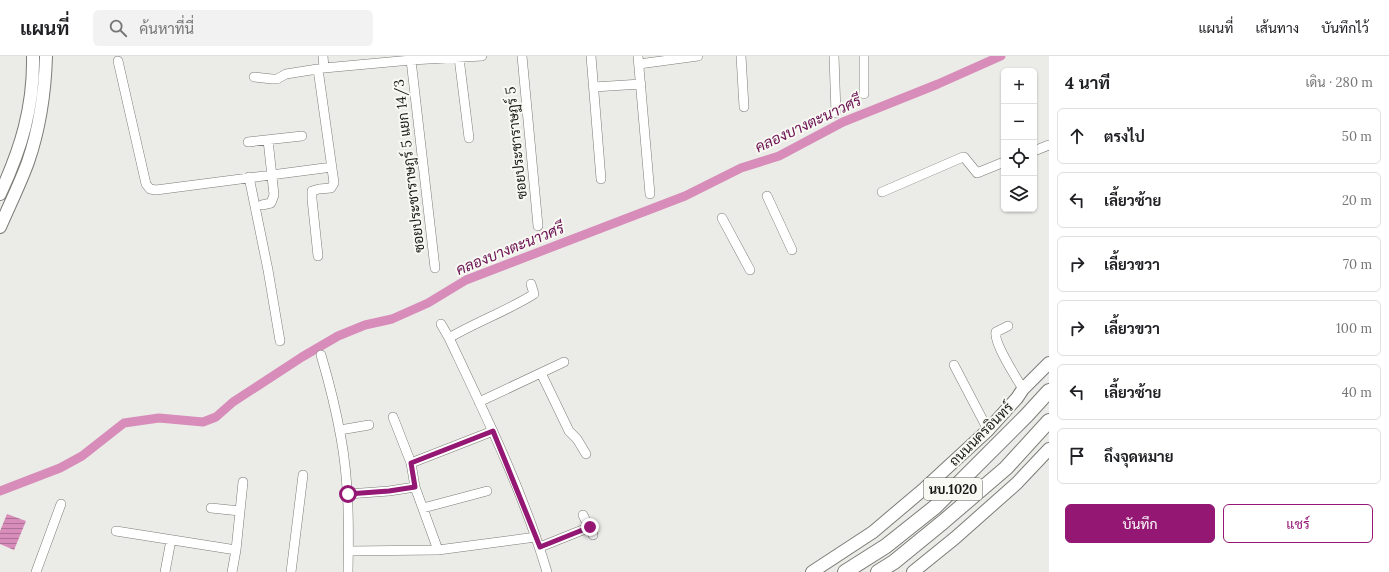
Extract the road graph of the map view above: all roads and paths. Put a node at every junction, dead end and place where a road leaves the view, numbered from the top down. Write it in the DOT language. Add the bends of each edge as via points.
graph roads {
  1 [pos="33,56"];
  2 [pos="46,56"];
  3 [pos="323,56"];
  4 [pos="476,56"];
  5 [pos="522,56"];
  6 [pos="591,56"];
  7 [pos="698,56"];
  8 [pos="741,56"];
  9 [pos="834,56"];
  10 [pos="864,56"];
  11 [pos="423,58"];
  12 [pos="460,58"];
  13 [pos="375,60"];
  14 [pos="411,60"];
  15 [pos="639,60"];
  16 [pos="118,61"];
  17 [pos="321,69"];
  18 [pos="254,77"];
  19 [pos="641,84"];
  20 [pos="594,87"];
  21 [pos="864,94"];
  22 [pos="744,107"];
  23 [pos="836,113"];
  24 [pos="302,136"];
  25 [pos="469,138"];
  26 [pos="268,140"];
  27 [pos="248,142"];
  28 [pos="1049,145"];
  29 [pos="1037,148"];
  30 [pos="1001,163"];
  31 [pos="332,167"];
  32 [pos="272,174"];
  33 [pos="249,177"];
  34 [pos="601,180"];
  35 [pos="882,192"];
  36 [pos="0,194"];
  37 [pos="650,194"];
  38 [pos="767,196"];
  39 [pos="262,204"];
  40 [pos="722,218"];
  41 [pos="538,226"];
  42 [pos="0,227"];
  43 [pos="792,250"];
  44 [pos="318,256"];
  45 [pos="435,268"];
  46 [pos="750,270"];
  47 [pos="531,284"];
  48 [pos="441,324"];
  49 [pos="1008,326"];
  50 [pos="448,338"];
  51 [pos="280,341"];
  52 [pos="321,355"];
  53 [pos="564,362"];
  54 [pos="1049,363"];
  55 [pos="954,365"];
  56 [pos="541,373"];
  57 [pos="1023,389"];
  58 [pos="1049,391"];
  59 [pos="479,402"];
  60 [pos="393,417"];
  61 [pos="1049,421"];
  62 [pos="369,425"];
  63 [pos="340,430"];
  64 [pos="988,430"];
  65 [pos="493,431"];
  66 [pos="1049,449"];
  67 [pos="586,454"];
  68 [pos="411,463"];
  69 [pos="303,475"];
  70 [pos="243,482"];
  71 [pos="415,487"];
  72 [pos="487,492"];
  73 [pos="348,494"];
  74 [pos="61,504"];
  75 [pos="211,508"];
  76 [pos="423,508"];
  77 [pos="240,511"];
  78 [pos="584,515"];
  79 [pos="116,531"];
  80 [pos="536,537"];
  81 [pos="171,540"];
  82 [pos="540,547"];
  83 [pos="236,550"];
  84 [pos="438,550"];
  85 [pos="349,551"];
  86 [pos="36,572"];
  87 [pos="165,572"];
  88 [pos="232,572"];
  89 [pos="291,572"];
  90 [pos="348,572"];
  91 [pos="547,572"];
  92 [pos="812,572"];
  93 [pos="845,572"];
  94 [pos="878,572"];
  95 [pos="913,572"];
  1 -- 36 [label="main road" via="32,94 27,122 14,164"];
  2 -- 42 [label="main road" via="40,119 28,162"];
  3 -- 17 [label="street"];
  4 -- 12 [label="street"];
  5 -- 41 [label="street, ซอยประชาราษฏร์ 5"];
  6 -- 20 [label="street"];
  7 -- 15 [label="street"];
  8 -- 22 [label="street"];
  9 -- 23 [label="street"];
  10 -- 21 [label="street"];
  11 -- 12 [label="street"];
  11 -- 14 [label="street"];
  12 -- 25 [label="street"];
  13 -- 14 [label="street"];
  13 -- 17 [label="street"];
  14 -- 45 [label="street, ซอยประชาราษฎร์ 5 แยก 14/3"];
  15 -- 19 [label="street"];
  16 -- 33 [label="street" via="146,184 150,189"];
  17 -- 18 [label="street" via="286,74 277,79"];
  17 -- 31 [label="street"];
  19 -- 20 [label="street"];
  19 -- 37 [label="street"];
  20 -- 34 [label="street"];
  24 -- 26 [label="street"];
  26 -- 27 [label="street"];
  26 -- 32 [label="street"];
  28 -- 29 [label="street"];
  30 -- 35 [label="street" via="977,173 963,157"];
  31 -- 32 [label="street"];
  31 -- 44 [label="street" via="334,183 331,188 312,191"];
  32 -- 33 [label="street"];
  32 -- 39 [label="street" via="274,200 272,203"];
  33 -- 51 [label="street"];
  38 -- 43 [label="street"];
  40 -- 46 [label="street"];
  47 -- 50 [label="street" via="534,294"];
  48 -- 50 [label="street"];
  49 -- 57 [label="street" via="996,332 996,338"];
  50 -- 59 [label="street"];
  52 -- 63 [label="street"];
  53 -- 56 [label="street"];
  54 -- 57 [label="main road, ถนนนครอินทร์ / นบ.1020"];
  55 -- 64 [label="street"];
  56 -- 59 [label="street"];
  56 -- 67 [label="street" via="569,431 577,438"];
  57 -- 64 [label="main road, ถนนนครอินทร์ / นบ.1020"];
  58 -- 93 [label="main road, ถนนนครอินทร์ / นบ.1020" via="935,507 886,546"];
  59 -- 65 [label="street"];
  60 -- 68 [label="street"];
  61 -- 94 [label="main road, นบ.1020" via="1006,468 894,562"];
  62 -- 63 [label="street"];
  63 -- 73 [label="street"];
  64 -- 92 [label="main road, ถนนนครอินทร์ / นบ.1020" via="873,532"];
  65 -- 68 [label="street"];
  65 -- 80 [label="street"];
  66 -- 95 [label="main road, นบ.1020" via="1017,483"];
  68 -- 71 [label="street"];
  69 -- 89 [label="street"];
  70 -- 77 [label="street"];
  71 -- 73 [label="street"];
  71 -- 76 [label="street"];
  72 -- 76 [label="street"];
  73 -- 85 [label="street"];
  74 -- 86 [label="street"];
  75 -- 77 [label="street"];
  76 -- 84 [label="street"];
  77 -- 83 [label="street"];
  78 -- 82 [label="street" via="591,531"];
  79 -- 81 [label="street"];
  80 -- 82 [label="street"];
  80 -- 84 [label="street"];
  81 -- 83 [label="street"];
  81 -- 87 [label="street"];
  82 -- 91 [label="street"];
  83 -- 88 [label="street"];
  84 -- 85 [label="street"];
  85 -- 90 [label="street"];
}
